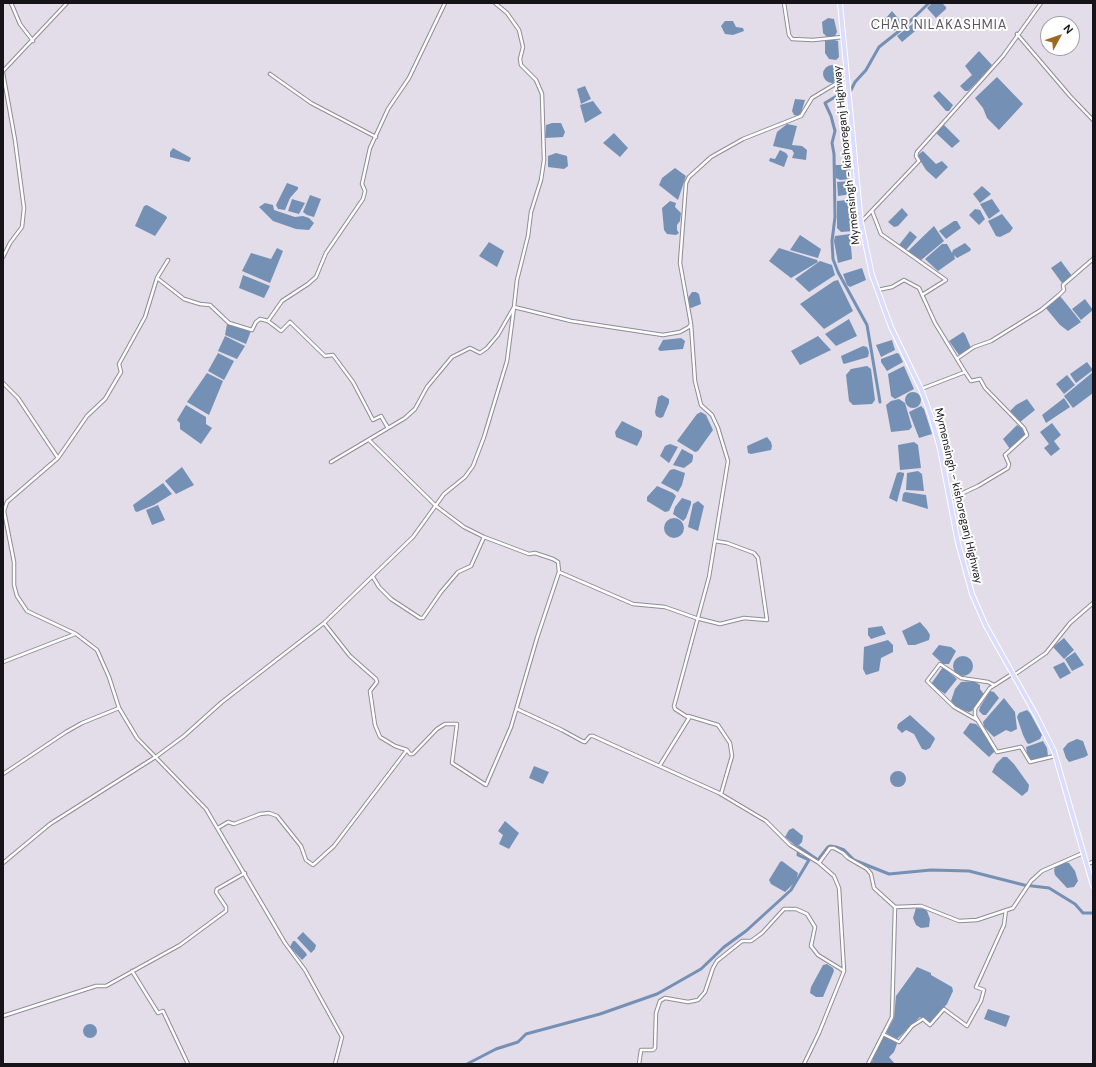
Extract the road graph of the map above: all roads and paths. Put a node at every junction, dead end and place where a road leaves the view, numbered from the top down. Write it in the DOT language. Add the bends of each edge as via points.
graph roads {
  1 [pos="11,3"];
  2 [pos="67,3"];
  3 [pos="445,3"];
  4 [pos="495,3"];
  5 [pos="784,3"];
  6 [pos="840,3"];
  7 [pos="1041,3"];
  8 [pos="1017,34"];
  9 [pos="843,37"];
  10 [pos="33,41"];
  11 [pos="3,72"];
  12 [pos="270,74"];
  13 [pos="847,77"];
  14 [pos="1093,120"];
  15 [pos="376,137"];
  16 [pos="872,211"];
  17 [pos="861,223"];
  18 [pos="3,257"];
  19 [pos="1093,259"];
  20 [pos="168,260"];
  21 [pos="157,278"];
  22 [pos="877,290"];
  23 [pos="922,295"];
  24 [pos="514,307"];
  25 [pos="268,321"];
  26 [pos="691,324"];
  27 [pos="958,358"];
  28 [pos="965,372"];
  29 [pos="3,383"];
  30 [pos="921,389"];
  31 [pos="388,428"];
  32 [pos="369,440"];
  33 [pos="58,458"];
  34 [pos="331,462"];
  35 [pos="950,499"];
  36 [pos="436,506"];
  37 [pos="484,538"];
  38 [pos="715,541"];
  39 [pos="559,572"];
  40 [pos="373,577"];
  41 [pos="1093,603"];
  42 [pos="698,619"];
  43 [pos="324,623"];
  44 [pos="76,634"];
  45 [pos="3,662"];
  46 [pos="1013,674"];
  47 [pos="994,685"];
  48 [pos="119,708"];
  49 [pos="517,710"];
  50 [pos="688,716"];
  51 [pos="977,720"];
  52 [pos="407,750"];
  53 [pos="157,756"];
  54 [pos="1055,756"];
  55 [pos="660,765"];
  56 [pos="3,774"];
  57 [pos="721,794"];
  58 [pos="218,828"];
  59 [pos="1084,853"];
  60 [pos="1093,862"];
  61 [pos="3,863"];
  62 [pos="819,863"];
  63 [pos="1087,864"];
  64 [pos="245,873"];
  65 [pos="1093,886"];
  66 [pos="895,907"];
  67 [pos="1006,910"];
  68 [pos="132,971"];
  69 [pos="844,971"];
  70 [pos="3,1016"];
  71 [pos="883,1034"];
  72 [pos="188,1064"];
  73 [pos="335,1064"];
  74 [pos="639,1064"];
  75 [pos="804,1064"];
  76 [pos="868,1064"];
  1 -- 10 [label="street" via="20,24"];
  2 -- 10 [label="street"];
  3 -- 15 [label="street" via="409,78 388,109"];
  4 -- 24 [label="street" via="507,13 519,30 523,47 520,66 536,80 542,94 544,160 517,280"];
  5 -- 9 [label="street" via="789,35 792,39"];
  6 -- 9 [label="main road, Mymensingh - kishoreganj Highway"];
  7 -- 8 [label="street"];
  8 -- 14 [label="street"];
  8 -- 16 [label="street" via="1003,56 917,152 919,161"];
  9 -- 13 [label="main road, Mymensingh - kishoreganj Highway"];
  10 -- 11 [label="street"];
  11 -- 18 [label="street" via="24,208 22,227"];
  12 -- 15 [label="street" via="311,103"];
  13 -- 17 [label="main road, Mymensingh - kishoreganj Highway"];
  13 -- 26 [label="street" via="814,96 801,116 743,139 711,156 686,183 680,262"];
  15 -- 25 [label="street" via="370,148 364,174 363,199 326,253 316,277 282,301"];
  16 -- 17 [label="street"];
  16 -- 23 [label="street" via="881,234 946,280"];
  17 -- 22 [label="main road, Mymensingh - kishoreganj Highway"];
  19 -- 27 [label="street" via="1063,285 1064,290 1041,310"];
  20 -- 21 [label="street"];
  21 -- 25 [label="street" via="184,299 210,304 229,323 252,330 260,318"];
  21 -- 33 [label="street" via="145,317 119,364 121,372 105,399 87,416"];
  22 -- 23 [label="street" via="892,287 904,280 919,288"];
  22 -- 30 [label="main road, Mymensingh - kishoreganj Highway" via="891,327"];
  23 -- 27 [label="street" via="935,323"];
  24 -- 26 [label="street" via="571,321 664,335 680,332"];
  24 -- 31 [label="street" via="498,335 487,348 480,353 470,348 452,357 427,387 416,409"];
  24 -- 36 [label="street" via="507,361 473,466 465,477 444,494"];
  25 -- 31 [label="street" via="281,331 290,322 325,356 333,355 353,382 373,420 381,416"];
  26 -- 38 [label="street" via="695,381 701,405 712,415 728,461"];
  27 -- 28 [label="street"];
  28 -- 30 [label="street"];
  28 -- 35 [label="street" via="971,381 980,379 985,388 1024,428 1027,436 1005,456 1008,468"];
  29 -- 33 [label="street" via="18,398"];
  30 -- 35 [label="main road, Mymensingh - kishoreganj Highway" via="936,434"];
  31 -- 32 [label="street"];
  32 -- 34 [label="street"];
  32 -- 36 [label="street"];
  33 -- 44 [label="street" via="7,502 4,511 14,562 14,585 17,596 27,611"];
  35 -- 46 [label="main road, Mymensingh - kishoreganj Highway" via="958,543 972,594 986,626"];
  36 -- 37 [label="street"];
  36 -- 40 [label="street" via="413,537 375,572"];
  37 -- 39 [label="street" via="529,554 535,553 553,559 558,562"];
  37 -- 40 [label="street" via="471,566 458,572 423,618 392,599"];
  38 -- 42 [label="street"];
  38 -- 42 [label="street" via="734,545 754,553 758,558 767,620 744,618 720,624"];
  39 -- 42 [label="street" via="633,604 665,607"];
  39 -- 49 [label="street"];
  40 -- 43 [label="street"];
  41 -- 46 [label="street" via="1070,623 1046,653"];
  42 -- 50 [label="street" via="674,706"];
  43 -- 52 [label="street" via="350,656 376,679 377,682 370,691 377,733 395,746"];
  43 -- 53 [label="street"];
  44 -- 45 [label="street"];
  44 -- 48 [label="street" via="97,650"];
  46 -- 47 [label="street"];
  46 -- 54 [label="main road, Mymensingh - kishoreganj Highway" via="1044,730"];
  47 -- 51 [label="street" via="975,709 974,716"];
  47 -- 51 [label="street" via="961,678 940,664 927,681 954,707"];
  48 -- 53 [label="street" via="137,738"];
  48 -- 56 [label="street" via="71,729"];
  49 -- 52 [label="street" via="486,785 452,763 457,724 445,724 437,729 413,754"];
  49 -- 55 [label="street" via="582,741 585,742 592,736"];
  50 -- 55 [label="street"];
  50 -- 57 [label="street" via="718,725 730,743 732,756"];
  51 -- 54 [label="street" via="997,752 1021,747 1030,762"];
  52 -- 58 [label="street" via="334,846 312,865 306,860 301,846 277,816 269,813 260,814 234,824 228,822"];
  53 -- 58 [label="street" via="204,806"];
  53 -- 61 [label="street" via="50,824"];
  54 -- 59 [label="main road, Mymensingh - kishoreganj Highway"];
  55 -- 57 [label="street"];
  57 -- 62 [label="street" via="766,821 799,850"];
  58 -- 64 [label="street"];
  59 -- 63 [label="main road, Mymensingh - kishoreganj Highway"];
  59 -- 67 [label="street" via="1049,867 1031,881 1013,908"];
  60 -- 63 [label="street"];
  62 -- 66 [label="street" via="830,848 843,853 867,869 871,874 874,888"];
  62 -- 69 [label="street" via="834,876 839,888"];
  63 -- 65 [label="main road, Mymensingh - kishoreganj Highway"];
  64 -- 68 [label="street" via="217,890 226,907 224,913 180,945"];
  64 -- 73 [label="street" via="285,943 305,970 342,1037"];
  66 -- 67 [label="street" via="921,906 967,922"];
  66 -- 71 [label="street" via="892,1017"];
  67 -- 71 [label="street" via="1004,925 976,987 984,990 967,1026 944,1009 930,1025 923,1019 912,1026 899,1042"];
  68 -- 70 [label="street" via="106,986 96,986"];
  68 -- 72 [label="street" via="158,1013 163,1011"];
  69 -- 74 [label="street" via="818,955 811,946 815,927 807,914 784,909 762,933 751,941 742,941 717,962 705,992 698,1000 688,1002 665,998 660,1001 656,1013 655,1048 641,1050"];
  69 -- 75 [label="street"];
  71 -- 76 [label="street"];
}
